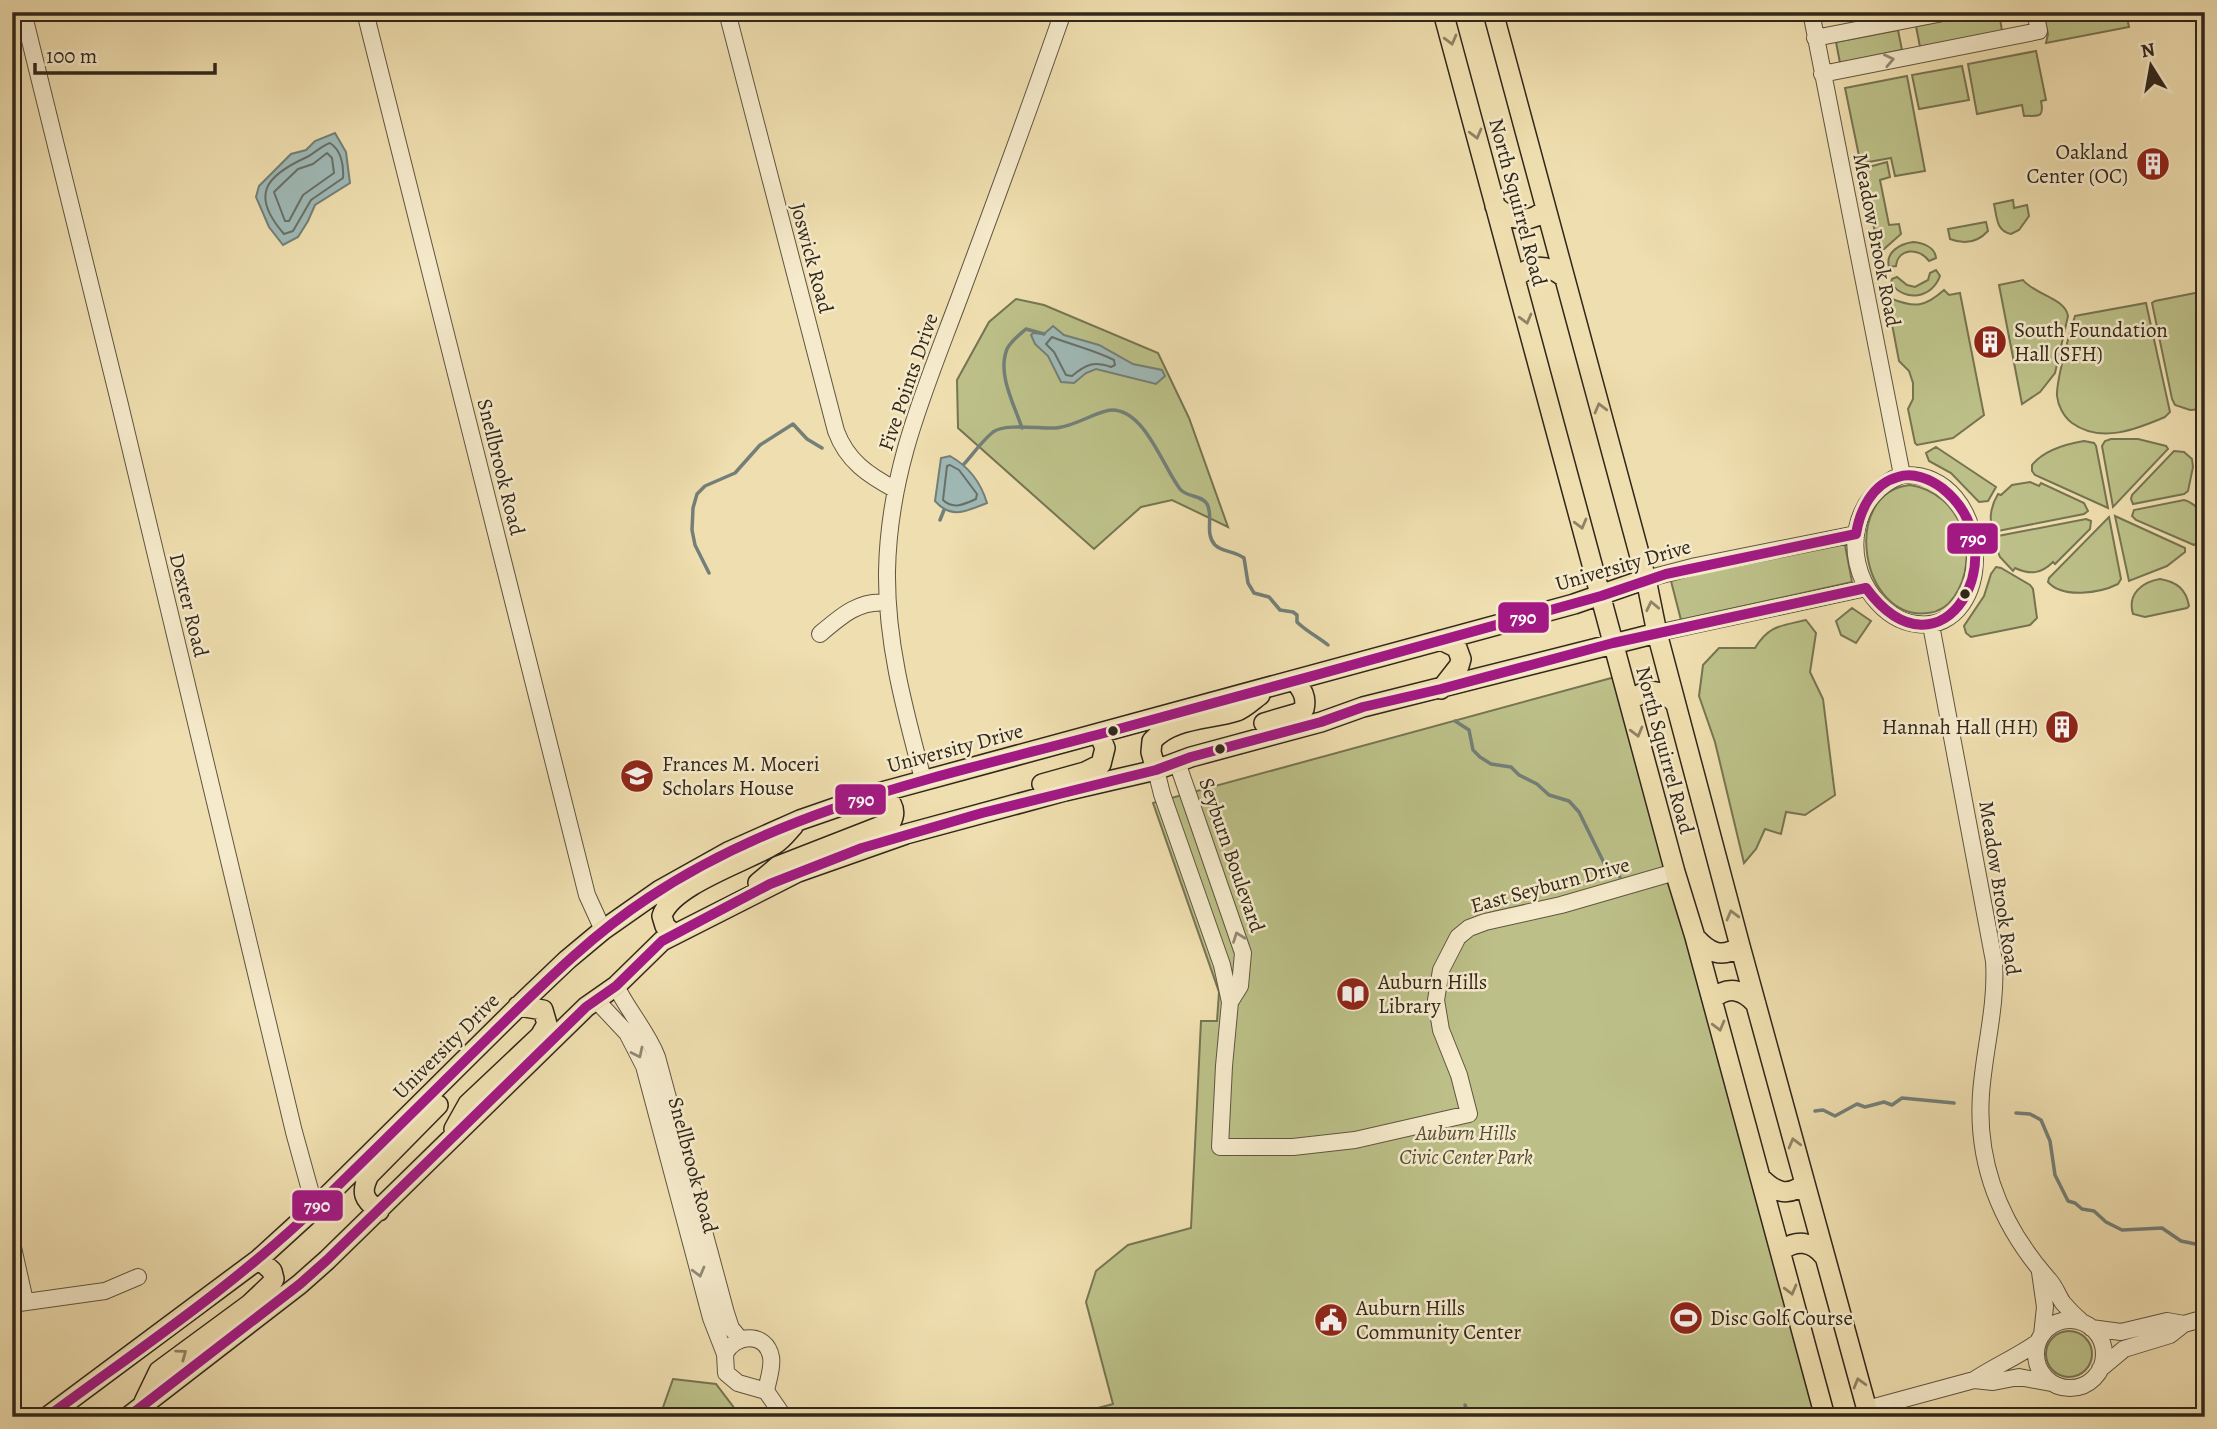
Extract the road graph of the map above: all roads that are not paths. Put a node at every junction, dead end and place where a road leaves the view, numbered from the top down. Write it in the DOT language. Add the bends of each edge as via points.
graph roads {
  1 [pos="23,12"];
  2 [pos="365,12"];
  3 [pos="727,12"];
  4 [pos="1063,12"];
  5 [pos="1443,12"];
  6 [pos="1493,12"];
  7 [pos="1811,12"];
  8 [pos="1948,12"];
  9 [pos="2035,12"];
  10 [pos="1815,38"];
  11 [pos="1822,74"];
  12 [pos="1495,206"];
  13 [pos="1546,209"];
  14 [pos="1564,277"];
  15 [pos="1515,278"];
  16 [pos="1902,475"];
  17 [pos="895,490"];
  18 [pos="1856,534"];
  19 [pos="1646,579"];
  20 [pos="1866,588"];
  21 [pos="1601,596"];
  22 [pos="888,603"];
  23 [pos="1931,625"];
  24 [pos="1657,633"];
  25 [pos="820,634"];
  26 [pos="1441,640"];
  27 [pos="1613,643"];
  28 [pos="1295,681"];
  29 [pos="1269,688"];
  30 [pos="1441,689"];
  31 [pos="1629,702"];
  32 [pos="1676,704"];
  33 [pos="1099,734"];
  34 [pos="1184,759"];
  35 [pos="1156,770"];
  36 [pos="923,779"];
  37 [pos="878,793"];
  38 [pos="982,813"];
  39 [pos="800,820"];
  40 [pos="1201,835"];
  41 [pos="1179,843"];
  42 [pos="1675,872"];
  43 [pos="739,900"];
  44 [pos="603,930"];
  45 [pos="674,934"];
  46 [pos="1695,937"];
  47 [pos="1740,946"];
  48 [pos="616,986"];
  49 [pos="596,1000"];
  50 [pos="1712,1000"];
  51 [pos="1230,1002"];
  52 [pos="1756,1004"];
  53 [pos="518,1006"];
  54 [pos="481,1044"];
  55 [pos="446,1146"];
  56 [pos="1220,1147"];
  57 [pos="1760,1177"];
  58 [pos="1805,1183"];
  59 [pos="315,1208"];
  60 [pos="379,1211"];
  61 [pos="12,1243"];
  62 [pos="1781,1251"];
  63 [pos="1825,1256"];
  64 [pos="259,1259"];
  65 [pos="2040,1272"];
  66 [pos="138,1277"];
  67 [pos="19,1303"];
  68 [pos="2205,1318"];
  69 [pos="2184,1324"];
  70 [pos="2086,1325"];
  71 [pos="166,1329"];
  72 [pos="2040,1338"];
  73 [pos="740,1339"];
  74 [pos="725,1354"];
  75 [pos="2100,1370"];
  76 [pos="1974,1380"];
  77 [pos="2052,1383"];
  78 [pos="766,1391"];
  79 [pos="135,1412"];
  80 [pos="1827,1413"];
  81 [pos="1866,1414"];
  82 [pos="47,1417"];
  83 [pos="69,1417"];
  84 [pos="784,1417"];
  1 -- 59 [label="street, Dexter Road"];
  2 -- 44 [label="street, Snellbrook Road" via="587,895"];
  3 -- 17 [label="street, Joswick Road" via="836,431 853,462"];
  4 -- 17 [label="street, Five Points Drive" via="915,412"];
  5 -- 12 [label="main road, North Squirrel Road, one-way"];
  6 -- 13 [label="main road, North Squirrel Road"];
  7 -- 10 [label="street, Meadow Brook Road"];
  8 -- 10 [label="street"];
  11 -- 9 [label="street, one-way" via="2039,31"];
  10 -- 11 [label="street, Meadow Brook Road"];
  11 -- 16 [label="street, Meadow Brook Road"];
  12 -- 13 [label="main road" via="1523,220"];
  12 -- 15 [label="main road, North Squirrel Road"];
  13 -- 14 [label="main road, North Squirrel Road"];
  14 -- 15 [label="main road" via="1541,266 1526,269"];
  19 -- 14 [label="main road, North Squirrel Road, one-way"];
  15 -- 21 [label="main road, North Squirrel Road, one-way"];
  16 -- 18 [label="street" via="1875,491"];
  16 -- 23 [label="street" via="1942,485 1962,508 1973,537 1976,567 1966,597 1945,619"];
  17 -- 22 [label="street, Five Points Drive"];
  18 -- 19 [label="street, University Drive"];
  18 -- 20 [label="street"];
  19 -- 21 [label="main road, University Drive"];
  24 -- 19 [label="main road, North Squirrel Road, one-way"];
  20 -- 23 [label="street" via="1889,614"];
  20 -- 24 [label="street"];
  21 -- 26 [label="main road, University Drive"];
  21 -- 27 [label="main road, North Squirrel Road"];
  22 -- 25 [label="street" via="857,606"];
  22 -- 36 [label="street, Five Points Drive" via="896,668"];
  23 -- 65 [label="street, Meadow Brook Road" via="1994,961 1981,1093 1983,1144 2000,1206"];
  24 -- 27 [label="main road"];
  24 -- 32 [label="main road, North Squirrel Road"];
  26 -- 28 [label="main road, University Drive"];
  26 -- 30 [label="main road" via="1457,648 1461,659"];
  27 -- 30 [label="main road"];
  27 -- 31 [label="main road, North Squirrel Road"];
  28 -- 29 [label="main road, University Drive"];
  28 -- 34 [label="main road" via="1303,691 1304,709 1222,735"];
  29 -- 33 [label="main road, University Drive"];
  29 -- 35 [label="main road" via="1240,710 1159,733 1151,752"];
  30 -- 34 [label="main road"];
  31 -- 32 [label="main road" via="1641,692 1656,690"];
  31 -- 42 [label="main road, North Squirrel Road, one-way"];
  47 -- 32 [label="main road, North Squirrel Road, one-way"];
  33 -- 36 [label="main road, University Drive"];
  33 -- 38 [label="main road" via="1105,748 1101,764 1022,789"];
  34 -- 35 [label="main road"];
  34 -- 40 [label="street, Seyburn Boulevard"];
  35 -- 38 [label="main road"];
  35 -- 41 [label="street, Seyburn Boulevard"];
  36 -- 37 [label="main road, University Drive"];
  37 -- 39 [label="main road, University Drive"];
  37 -- 43 [label="main road" via="892,804 891,822 778,866"];
  38 -- 43 [label="main road" via="862,848"];
  39 -- 44 [label="main road, University Drive" via="702,865"];
  39 -- 45 [label="main road" via="776,844 674,898 662,916"];
  40 -- 41 [label="street"];
  51 -- 40 [label="street, Seyburn Boulevard, one-way" via="1240,986 1243,953"];
  41 -- 51 [label="street, Seyburn Boulevard" via="1222,965"];
  42 -- 46 [label="main road, North Squirrel Road"];
  42 -- 56 [label="street, East Seyburn Drive" via="1485,922 1458,937 1441,970 1436,1000 1441,1030 1460,1075 1469,1114 1355,1140 1293,1147"];
  43 -- 45 [label="main road"];
  44 -- 53 [label="main road, University Drive"];
  45 -- 48 [label="main road"];
  46 -- 47 [label="main road" via="1717,954"];
  46 -- 50 [label="main road, North Squirrel Road"];
  47 -- 52 [label="main road, North Squirrel Road"];
  48 -- 49 [label="main road"];
  48 -- 73 [label="street, Snellbrook Road" via="657,1057 726,1313"];
  49 -- 55 [label="main road"];
  49 -- 74 [label="street, Snellbrook Road, one-way" via="627,1033 644,1066 711,1318"];
  50 -- 52 [label="main road" via="1723,992 1737,991"];
  50 -- 57 [label="main road, North Squirrel Road, one-way"];
  51 -- 56 [label="street, Seyburn Boulevard"];
  58 -- 52 [label="main road, North Squirrel Road, one-way"];
  53 -- 54 [label="main road, University Drive"];
  53 -- 55 [label="main road" via="543,1010 547,1024 468,1104"];
  54 -- 59 [label="main road, University Drive"];
  54 -- 60 [label="main road" via="448,1095 369,1175 365,1198"];
  55 -- 60 [label="main road"];
  57 -- 58 [label="main road" via="1783,1192"];
  57 -- 62 [label="main road, North Squirrel Road"];
  58 -- 63 [label="main road, North Squirrel Road"];
  59 -- 64 [label="main road, University Drive"];
  60 -- 79 [label="main road" via="300,1284"];
  61 -- 67 [label="street"];
  62 -- 63 [label="main road" via="1800,1242"];
  62 -- 80 [label="main road, North Squirrel Road, one-way"];
  81 -- 63 [label="main road, North Squirrel Road, one-way"];
  64 -- 71 [label="main road, University Drive"];
  79 -- 64 [label="main road, one-way" via="159,1371 271,1284 272,1271"];
  65 -- 70 [label="street, Meadow Brook Road"];
  65 -- 72 [label="street, Meadow Brook Road" via="2045,1301"];
  66 -- 67 [label="street" via="105,1291"];
  68 -- 69 [label="street"];
  69 -- 70 [label="street" via="2167,1321 2120,1332"];
  69 -- 75 [label="street" via="2170,1335 2124,1349"];
  70 -- 72 [label="street" via="2060,1322"];
  70 -- 75 [label="street" via="2102,1345"];
  71 -- 82 [label="main road, University Drive"];
  71 -- 83 [label="main road" via="149,1357"];
  72 -- 76 [label="street"];
  72 -- 77 [label="street" via="2038,1365"];
  73 -- 74 [label="street"];
  73 -- 78 [label="street" via="757,1339 768,1350 771,1361"];
  74 -- 78 [label="street" via="726,1373 733,1381"];
  75 -- 77 [label="street" via="2076,1387"];
  76 -- 77 [label="street" via="2019,1377"];
  76 -- 81 [label="street"];
  78 -- 84 [label="street"];
}
